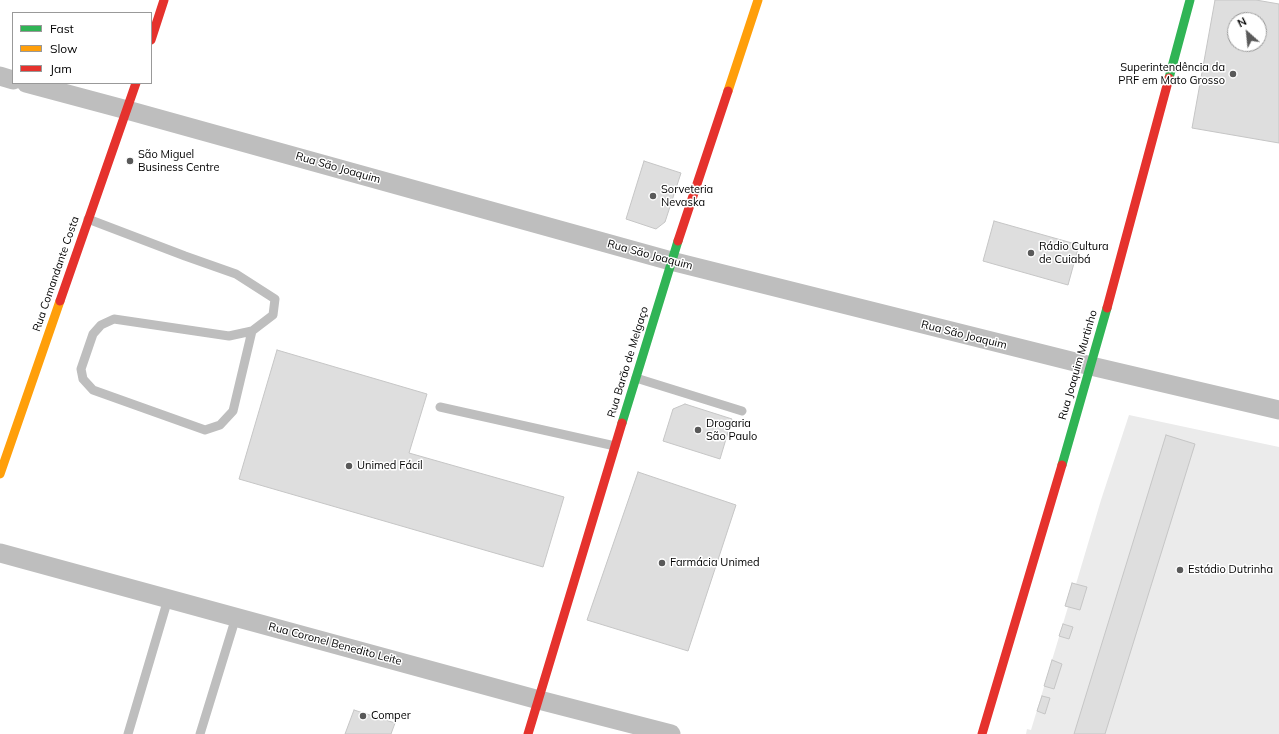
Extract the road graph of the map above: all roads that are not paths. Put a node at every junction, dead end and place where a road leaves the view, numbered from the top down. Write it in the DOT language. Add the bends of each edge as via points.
graph roads {
  1 [pos="164,0"];
  2 [pos="758,0"];
  3 [pos="1190,0"];
  4 [pos="152,37"];
  5 [pos="0,76"];
  6 [pos="12,80"];
  7 [pos="30,84"];
  8 [pos="136,84"];
  9 [pos="127,110"];
  10 [pos="88,219"];
  11 [pos="671,261"];
  12 [pos="252,331"];
  13 [pos="1091,366"];
  14 [pos="636,378"];
  15 [pos="440,407"];
  16 [pos="1279,410"];
  17 [pos="742,411"];
  18 [pos="615,446"];
  19 [pos="0,474"];
  20 [pos="0,553"];
  21 [pos="168,599"];
  22 [pos="236,617"];
  23 [pos="539,700"];
  24 [pos="128,734"];
  25 [pos="200,734"];
  26 [pos="528,734"];
  27 [pos="671,734"];
  28 [pos="982,734"];
  1 -- 4 [label="street"];
  2 -- 11 [label="street, Rua Barão de Melgaço"];
  3 -- 13 [label="street, Rua Joaquim Murtinho"];
  5 -- 6 [label="street"];
  7 -- 9 [label="street, Rua São Joaquim"];
  8 -- 9 [label="street, Rua Comandante Costa"];
  9 -- 10 [label="street, Rua Comandante Costa"];
  9 -- 11 [label="street, Rua São Joaquim"];
  10 -- 12 [label="lane" via="236,274 275,299 273,315"];
  10 -- 19 [label="street, Rua Comandante Costa"];
  11 -- 13 [label="street, Rua São Joaquim"];
  11 -- 14 [label="street, Rua Barão de Melgaço"];
  12 -- 12 [label="lane" via="229,336 114,319 101,325 93,334 81,369 83,379 93,390 205,430 220,425 234,411"];
  13 -- 16 [label="street, Rua São Joaquim"];
  13 -- 28 [label="street, Rua Joaquim Murtinho"];
  14 -- 17 [label="lane"];
  14 -- 18 [label="street, Rua Barão de Melgaço"];
  15 -- 18 [label="lane"];
  18 -- 23 [label="street, Rua Barão de Melgaço"];
  20 -- 21 [label="street, Rua Coronel Benedito Leite"];
  21 -- 22 [label="street, Rua Coronel Benedito Leite"];
  21 -- 24 [label="lane"];
  22 -- 23 [label="street, Rua Coronel Benedito Leite"];
  22 -- 25 [label="lane"];
  23 -- 26 [label="street, Rua Barão de Melgaço"];
  23 -- 27 [label="street, Rua Coronel Benedito Leite"];
}
